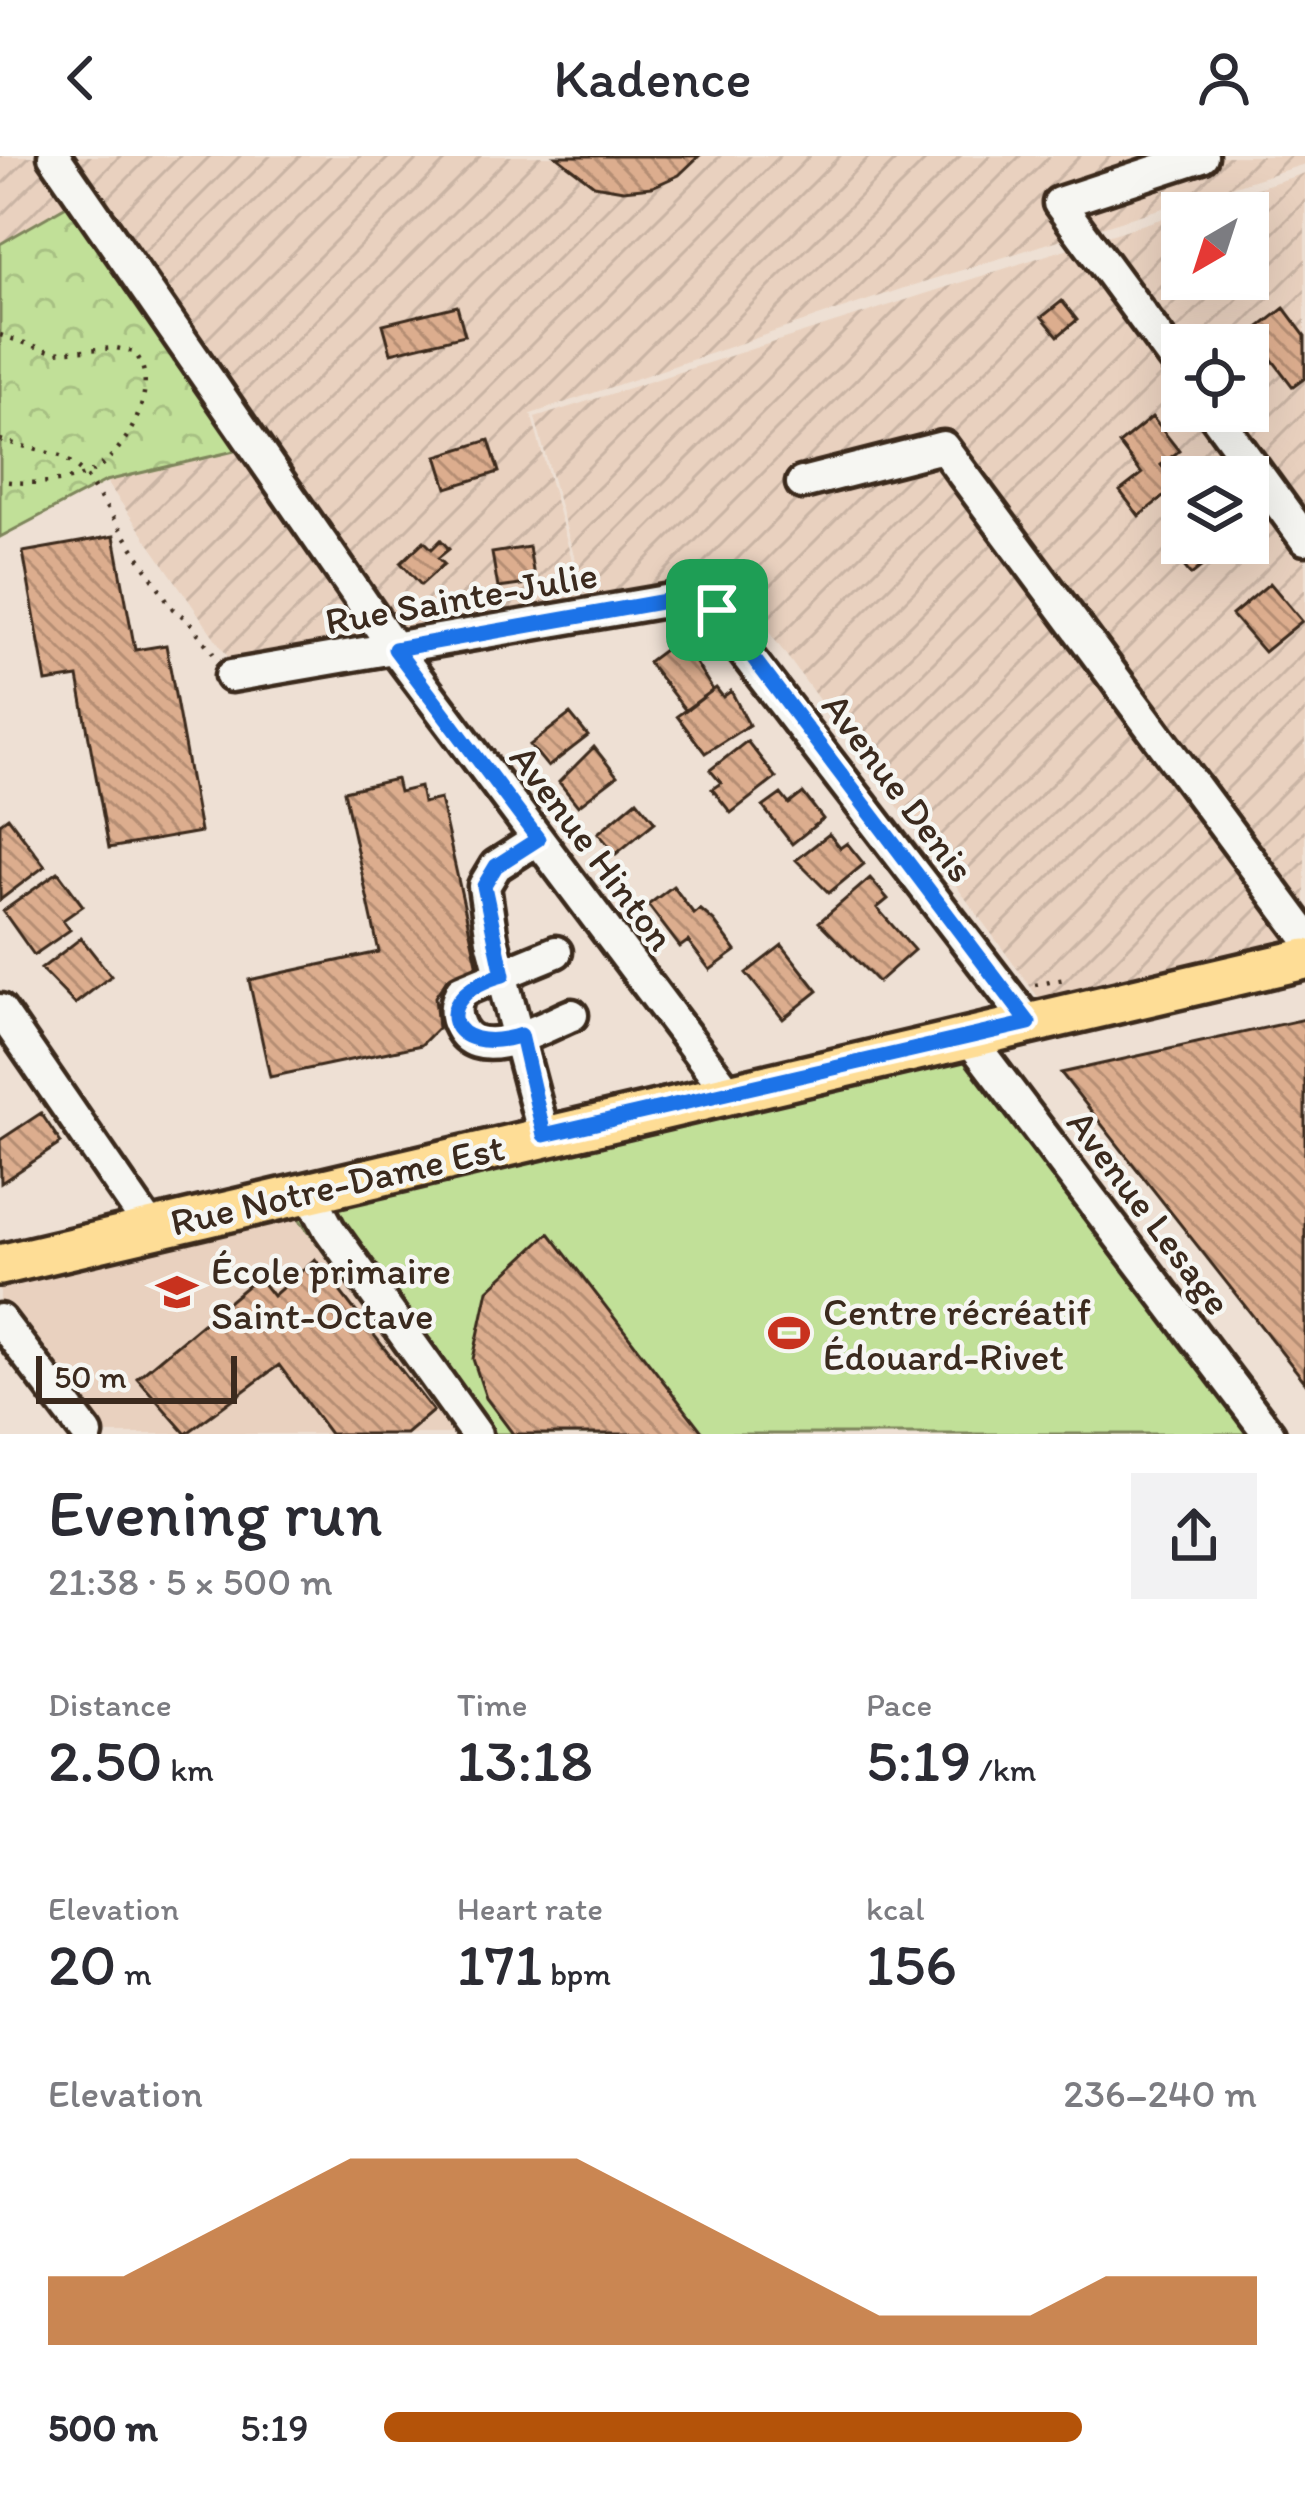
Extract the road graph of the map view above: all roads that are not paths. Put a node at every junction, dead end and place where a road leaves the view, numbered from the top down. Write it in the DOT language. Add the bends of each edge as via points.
graph roads {
  1 [pos="54,156"];
  2 [pos="1202,156"];
  3 [pos="1161,341"];
  4 [pos="1227,432"];
  5 [pos="802,483"];
  6 [pos="1305,538"];
  7 [pos="704,600"];
  8 [pos="395,649"];
  9 [pos="230,676"];
  10 [pos="538,839"];
  11 [pos="1305,935"];
  12 [pos="556,952"];
  13 [pos="1305,959"];
  14 [pos="503,975"];
  15 [pos="0,1010"];
  16 [pos="572,1015"];
  17 [pos="1029,1023"];
  18 [pos="521,1035"];
  19 [pos="969,1038"];
  20 [pos="728,1091"];
  21 [pos="544,1135"];
  22 [pos="309,1191"];
  23 [pos="151,1228"];
  24 [pos="0,1264"];
  25 [pos="0,1320"];
  26 [pos="87,1434"];
  27 [pos="476,1434"];
  28 [pos="1269,1434"];
  1 -- 8 [label="street, Avenue Hinton"];
  2 -- 3 [label="street" via="1059,202"];
  4 -- 6 [label="street"];
  5 -- 11 [label="street" via="943,447"];
  7 -- 8 [label="street, Rue Sainte-Julie"];
  7 -- 17 [label="street, Avenue Denis"];
  8 -- 9 [label="street, Rue Sainte-Julie"];
  8 -- 10 [label="street, Avenue Hinton"];
  10 -- 14 [label="street" via="496,866 484,886"];
  10 -- 20 [label="street, Avenue Hinton"];
  12 -- 14 [label="street"];
  13 -- 17 [label="main road, Rue Notre-Dame Est"];
  14 -- 18 [label="street"];
  14 -- 18 [label="street" via="461,991 458,1023 471,1040 491,1045"];
  15 -- 23 [label="street"];
  16 -- 18 [label="street"];
  17 -- 19 [label="main road, Rue Notre-Dame Est"];
  18 -- 21 [label="street"];
  19 -- 20 [label="main road, Rue Notre-Dame Est"];
  19 -- 28 [label="street, Avenue Lesage"];
  20 -- 21 [label="main road, Rue Notre-Dame Est"];
  21 -- 22 [label="main road, Rue Notre-Dame Est"];
  22 -- 23 [label="main road, Rue Notre-Dame Est"];
  22 -- 27 [label="street"];
  23 -- 24 [label="main road, Rue Notre-Dame Est"];
  25 -- 26 [label="street"];
}
